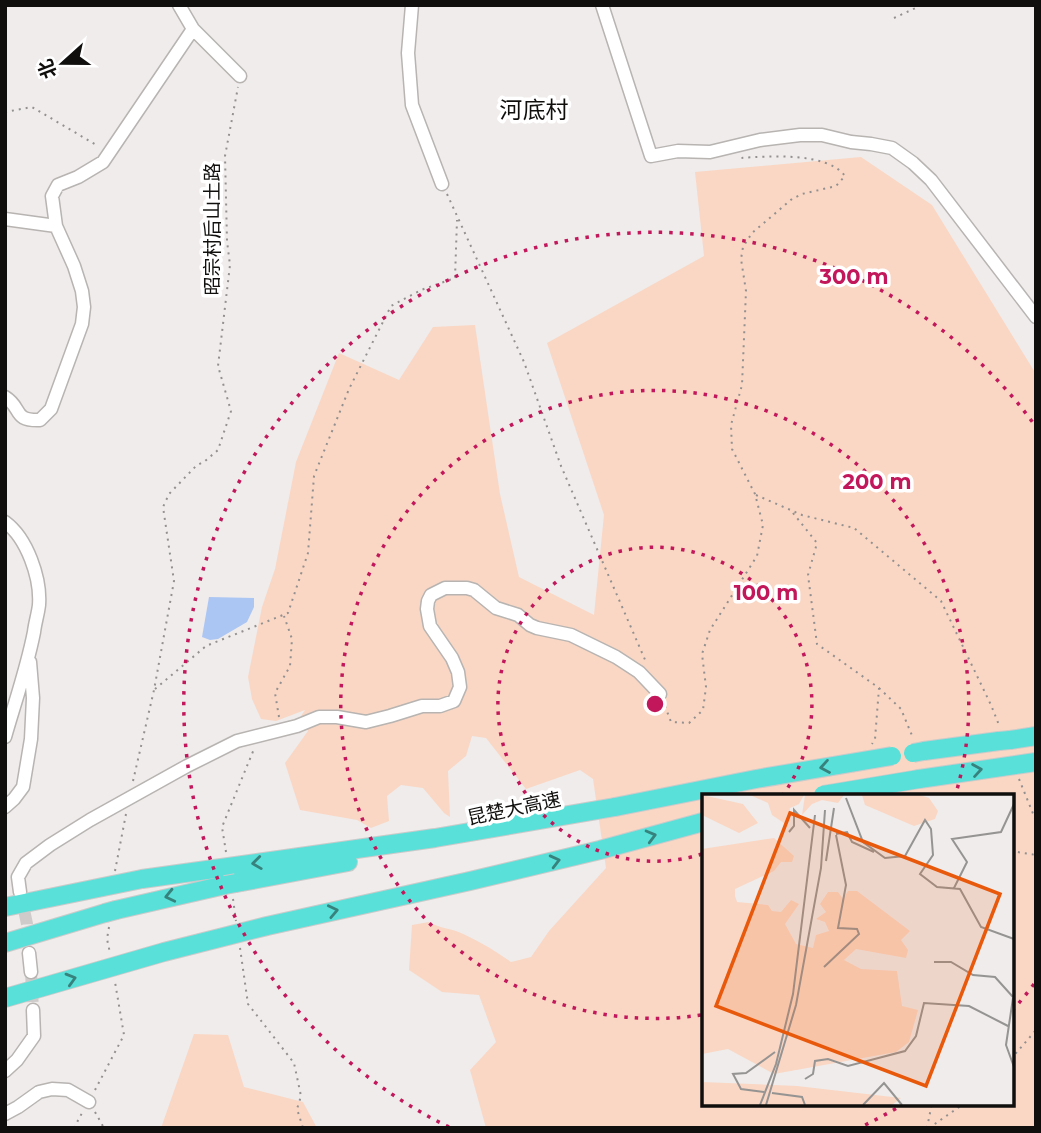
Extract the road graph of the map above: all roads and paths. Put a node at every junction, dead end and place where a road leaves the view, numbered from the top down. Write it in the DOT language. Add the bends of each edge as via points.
graph roads {
  1 [pos="179,5"];
  2 [pos="412,5"];
  3 [pos="602,5"];
  4 [pos="922,5"];
  5 [pos="894,19"];
  6 [pos="193,29"];
  7 [pos="240,76"];
  8 [pos="5,113"];
  9 [pos="109,153"];
  10 [pos="733,158"];
  11 [pos="442,184"];
  12 [pos="457,217"];
  13 [pos="5,219"];
  14 [pos="56,226"];
  15 [pos="1036,317"];
  16 [pos="5,397"];
  17 [pos="755,494"];
  18 [pos="791,510"];
  19 [pos="5,522"];
  20 [pos="284,615"];
  21 [pos="29,654"];
  22 [pos="650,670"];
  23 [pos="879,688"];
  24 [pos="660,694"];
  25 [pos="280,718"];
  26 [pos="260,735"];
  27 [pos="1003,736"];
  28 [pos="1036,736"];
  29 [pos="5,737"];
  30 [pos="869,748"];
  31 [pos="918,750"];
  32 [pos="1036,762"];
  33 [pos="1016,771"];
  34 [pos="828,794"];
  35 [pos="5,807"];
  36 [pos="615,807"];
  37 [pos="1036,821"];
  38 [pos="702,822"];
  39 [pos="1013,850"];
  40 [pos="1036,855"];
  41 [pos="227,859"];
  42 [pos="11,875"];
  43 [pos="232,889"];
  44 [pos="20,892"];
  45 [pos="5,907"];
  46 [pos="237,926"];
  47 [pos="239,940"];
  48 [pos="5,943"];
  49 [pos="29,953"];
  50 [pos="31,972"];
  51 [pos="113,974"];
  52 [pos="5,998"];
  53 [pos="33,1010"];
  54 [pos="1036,1030"];
  55 [pos="1013,1057"];
  56 [pos="5,1071"];
  57 [pos="89,1102"];
  58 [pos="932,1105"];
  59 [pos="962,1105"];
  60 [pos="5,1114"];
  61 [pos="74,1128"];
  62 [pos="104,1128"];
  63 [pos="303,1128"];
  64 [pos="928,1128"];
  1 -- 6 [label="street"];
  2 -- 11 [label="street" via="408,53 412,106"];
  3 -- 15 [label="street" via="651,156 710,152 800,135 892,148 931,180"];
  4 -- 5 [label="path"];
  6 -- 7 [label="street"];
  6 -- 9 [label="street"];
  7 -- 20 [label="path, 昭宗村后山土路" via="225,156 230,265 218,366 231,411 218,450 178,484 163,507 174,581 154,690 206,646"];
  8 -- 9 [label="path" via="32,107"];
  9 -- 14 [label="street" via="103,162 58,185 51,196"];
  10 -- 17 [label="path" via="772,155 814,160 840,169 845,176 836,186 792,200 752,233 743,247 742,385 731,425 732,449"];
  11 -- 12 [label="path"];
  12 -- 20 [label="path" via="455,278 391,306 349,389 314,476 308,553"];
  12 -- 22 [label="path" via="524,362 561,466"];
  13 -- 14 [label="street"];
  14 -- 16 [label="street" via="82,291 82,324 51,409 40,420 20,416"];
  17 -- 18 [label="path"];
  17 -- 24 [label="path" via="763,525 757,556 710,630 702,654 703,710 689,723 671,723"];
  18 -- 23 [label="path" via="817,543 808,575 817,644"];
  18 -- 27 [label="path" via="854,528 941,601"];
  19 -- 21 [label="street" via="25,546 35,571 39,604"];
  20 -- 25 [label="path" via="292,639 290,666 275,693"];
  21 -- 29 [label="street"];
  21 -- 35 [label="street" via="31,739 23,787"];
  23 -- 30 [label="path" via="876,738"];
  23 -- 31 [label="path" via="901,709"];
  24 -- 26 [label="street" via="616,657 570,635 530,625 518,615 496,608 474,590 444,588 431,595 427,609 430,626 458,673 460,687 454,701 366,722 320,717"];
  26 -- 41 [label="path" via="222,827"];
  26 -- 42 [label="street" via="237,741 90,820"];
  27 -- 28 [label="highway, 昆楚大高速"];
  27 -- 31 [label="highway, 昆楚大高速"];
  31 -- 36 [label="highway, 昆楚大高速, one-way, bridge"];
  34 -- 32 [label="highway, one-way, bridge"];
  33 -- 37 [label="path"];
  36 -- 43 [label="highway, 昆楚大高速"];
  36 -- 45 [label="highway, one-way" via="435,838 142,878"];
  52 -- 38 [label="highway, one-way" via="267,926"];
  39 -- 40 [label="path"];
  42 -- 44 [label="street"];
  43 -- 46 [label="path"];
  43 -- 48 [label="highway, 昆楚大高速, one-way" via="110,911"];
  47 -- 63 [label="path" via="248,1004 294,1063"];
  49 -- 50 [label="street"];
  51 -- 57 [label="path" via="124,1035"];
  53 -- 56 [label="street" via="34,1036"];
  54 -- 55 [label="path"];
  57 -- 60 [label="street" via="68,1090 52,1088"];
  57 -- 61 [label="path"];
  57 -- 62 [label="path"];
  58 -- 64 [label="path"];
  59 -- 64 [label="path"];
}
